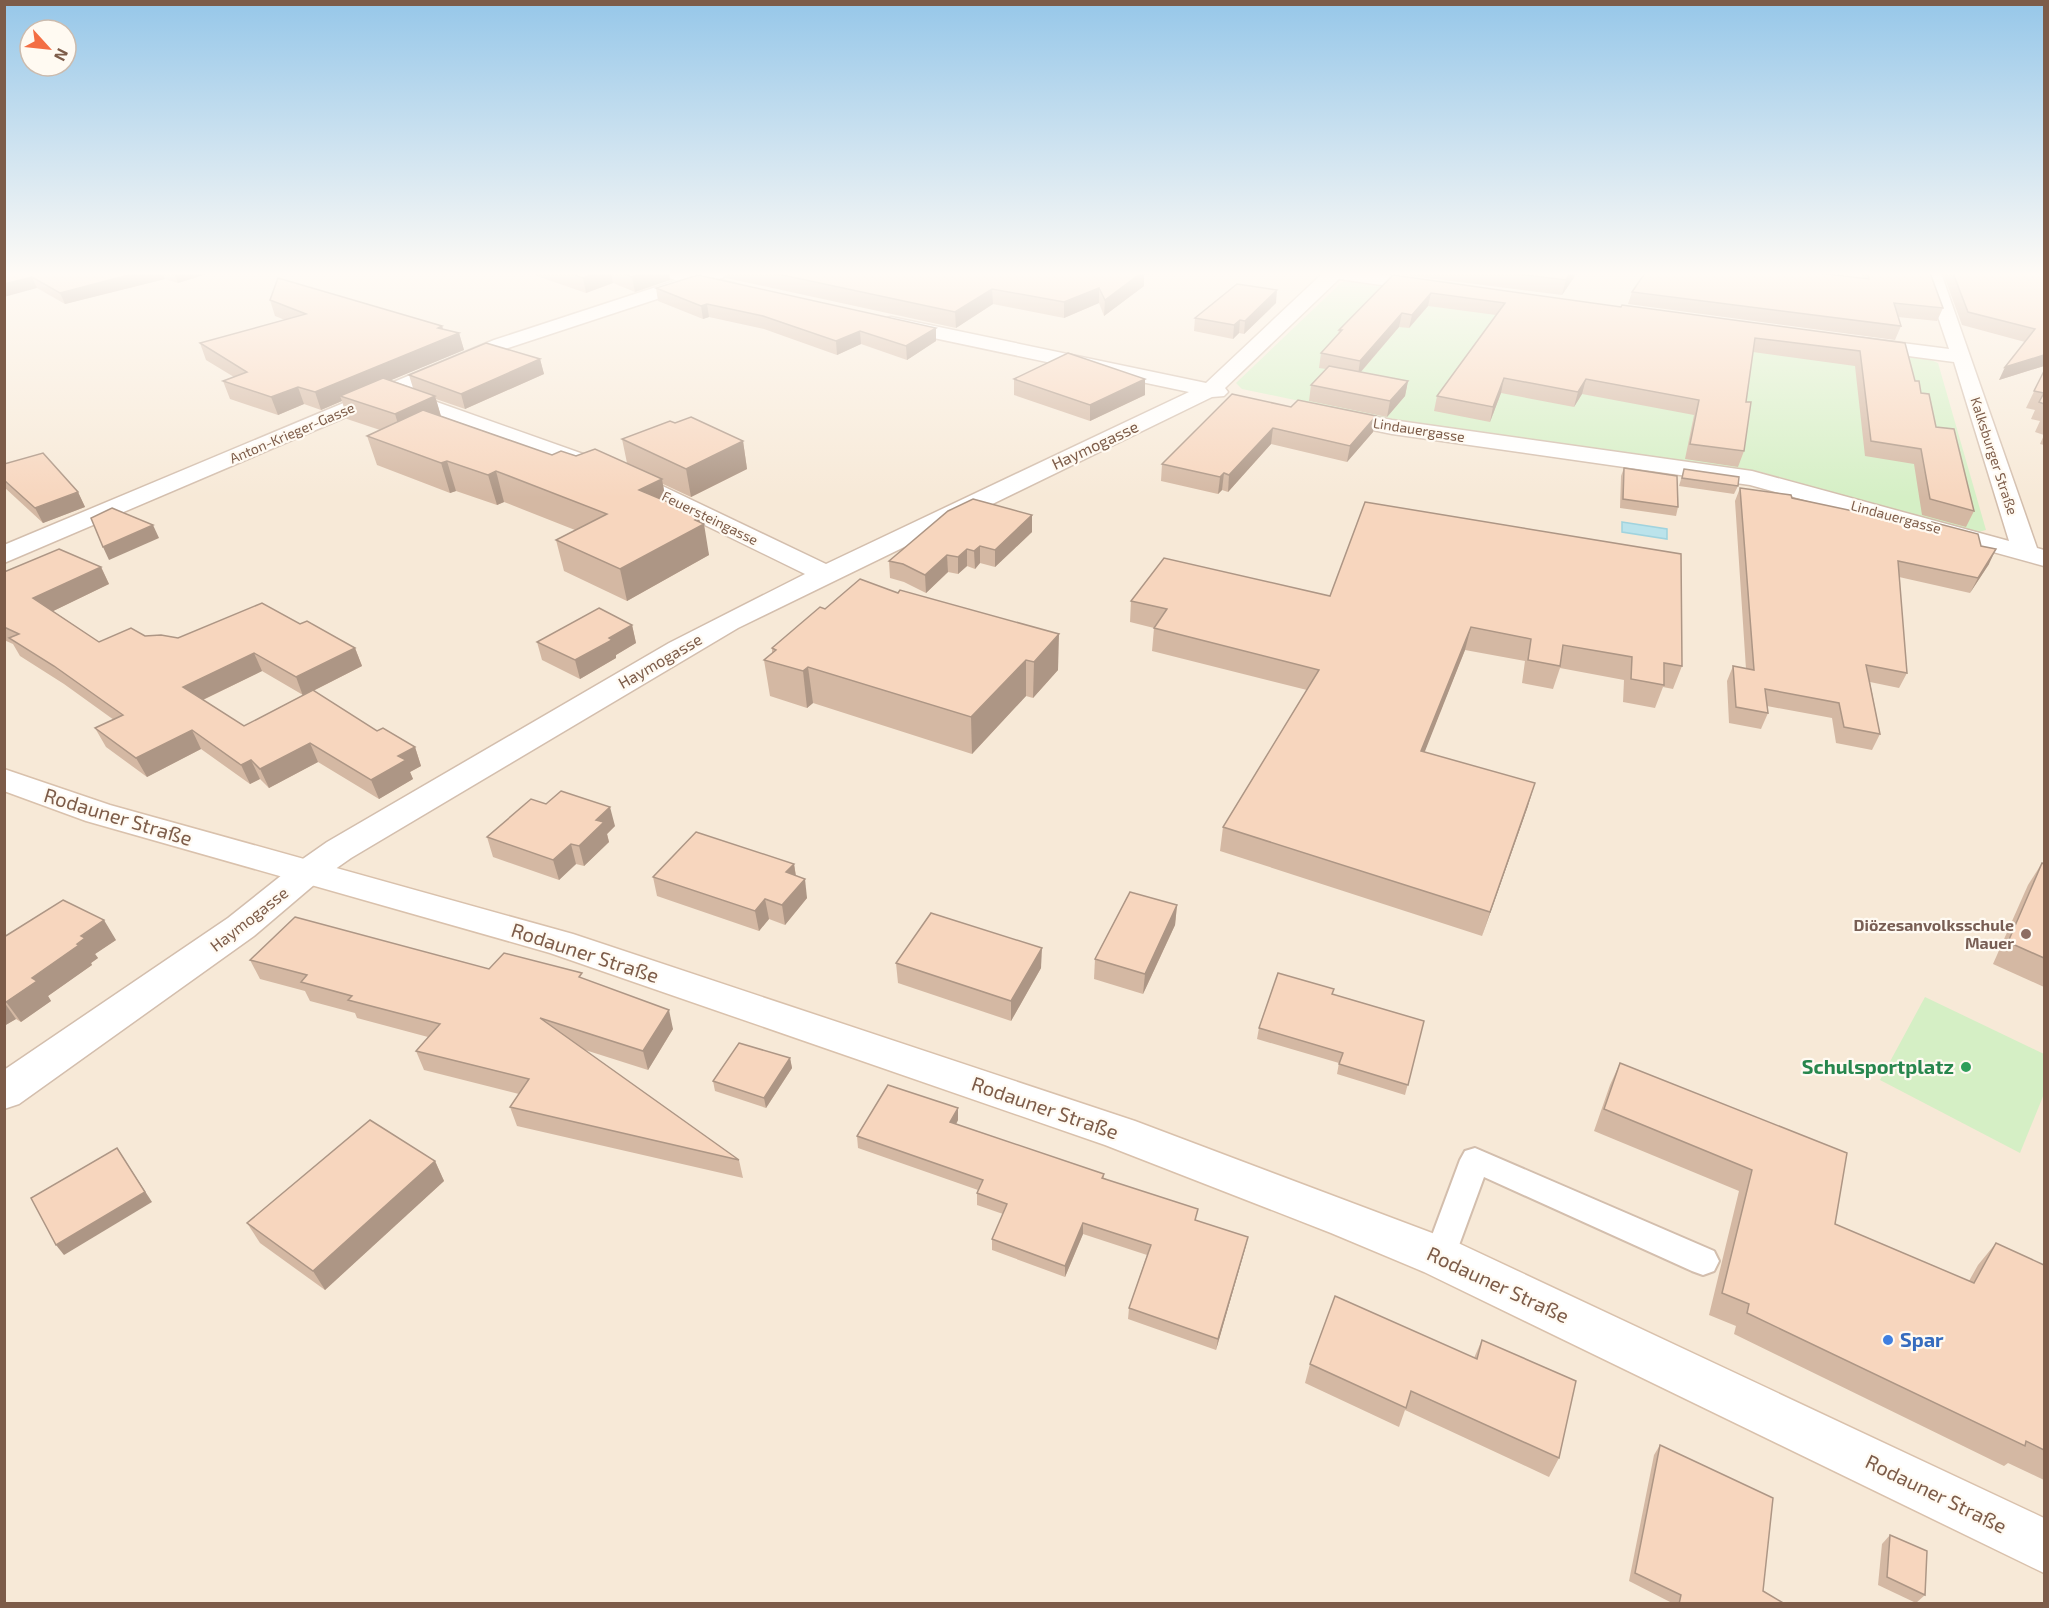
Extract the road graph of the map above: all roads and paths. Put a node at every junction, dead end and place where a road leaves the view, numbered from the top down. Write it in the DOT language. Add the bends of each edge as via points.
graph roads {
  1 [pos="491,348"];
  2 [pos="1008,348"];
  3 [pos="1264,348"];
  4 [pos="1892,348"];
  5 [pos="1959,348"];
  6 [pos="1962,357"];
  7 [pos="389,391"];
  8 [pos="1222,393"];
  9 [pos="1313,411"];
  10 [pos="4,555"];
  11 [pos="2035,556"];
  12 [pos="826,574"];
  13 [pos="4,779"];
  14 [pos="309,871"];
  15 [pos="4,1092"];
  16 [pos="1440,1257"];
  17 [pos="1703,1261"];
  18 [pos="2044,1546"];
  1 -- 7 [label="street, Anton-Krieger-Gasse"];
  2 -- 8 [label="street"];
  3 -- 8 [label="street, Haymogasse"];
  4 -- 6 [label="street"];
  5 -- 6 [label="street, Kalksburger Straße"];
  6 -- 11 [label="street, Kalksburger Straße"];
  7 -- 10 [label="street, Anton-Krieger-Gasse"];
  7 -- 12 [label="street, Feuersteingasse" via="623,476"];
  8 -- 12 [label="street, Haymogasse"];
  9 -- 11 [label="street, Lindauergasse" via="1392,427 1752,478"];
  12 -- 14 [label="street, Haymogasse" via="679,650"];
  13 -- 14 [label="street, Rodauner Straße" via="98,813"];
  14 -- 15 [label="street, Haymogasse" via="241,927"];
  14 -- 16 [label="street, Rodauner Straße" via="560,943 843,1038 1120,1133"];
  16 -- 17 [label="lane" via="1475,1160"];
  16 -- 18 [label="street, Rodauner Straße"];
}
